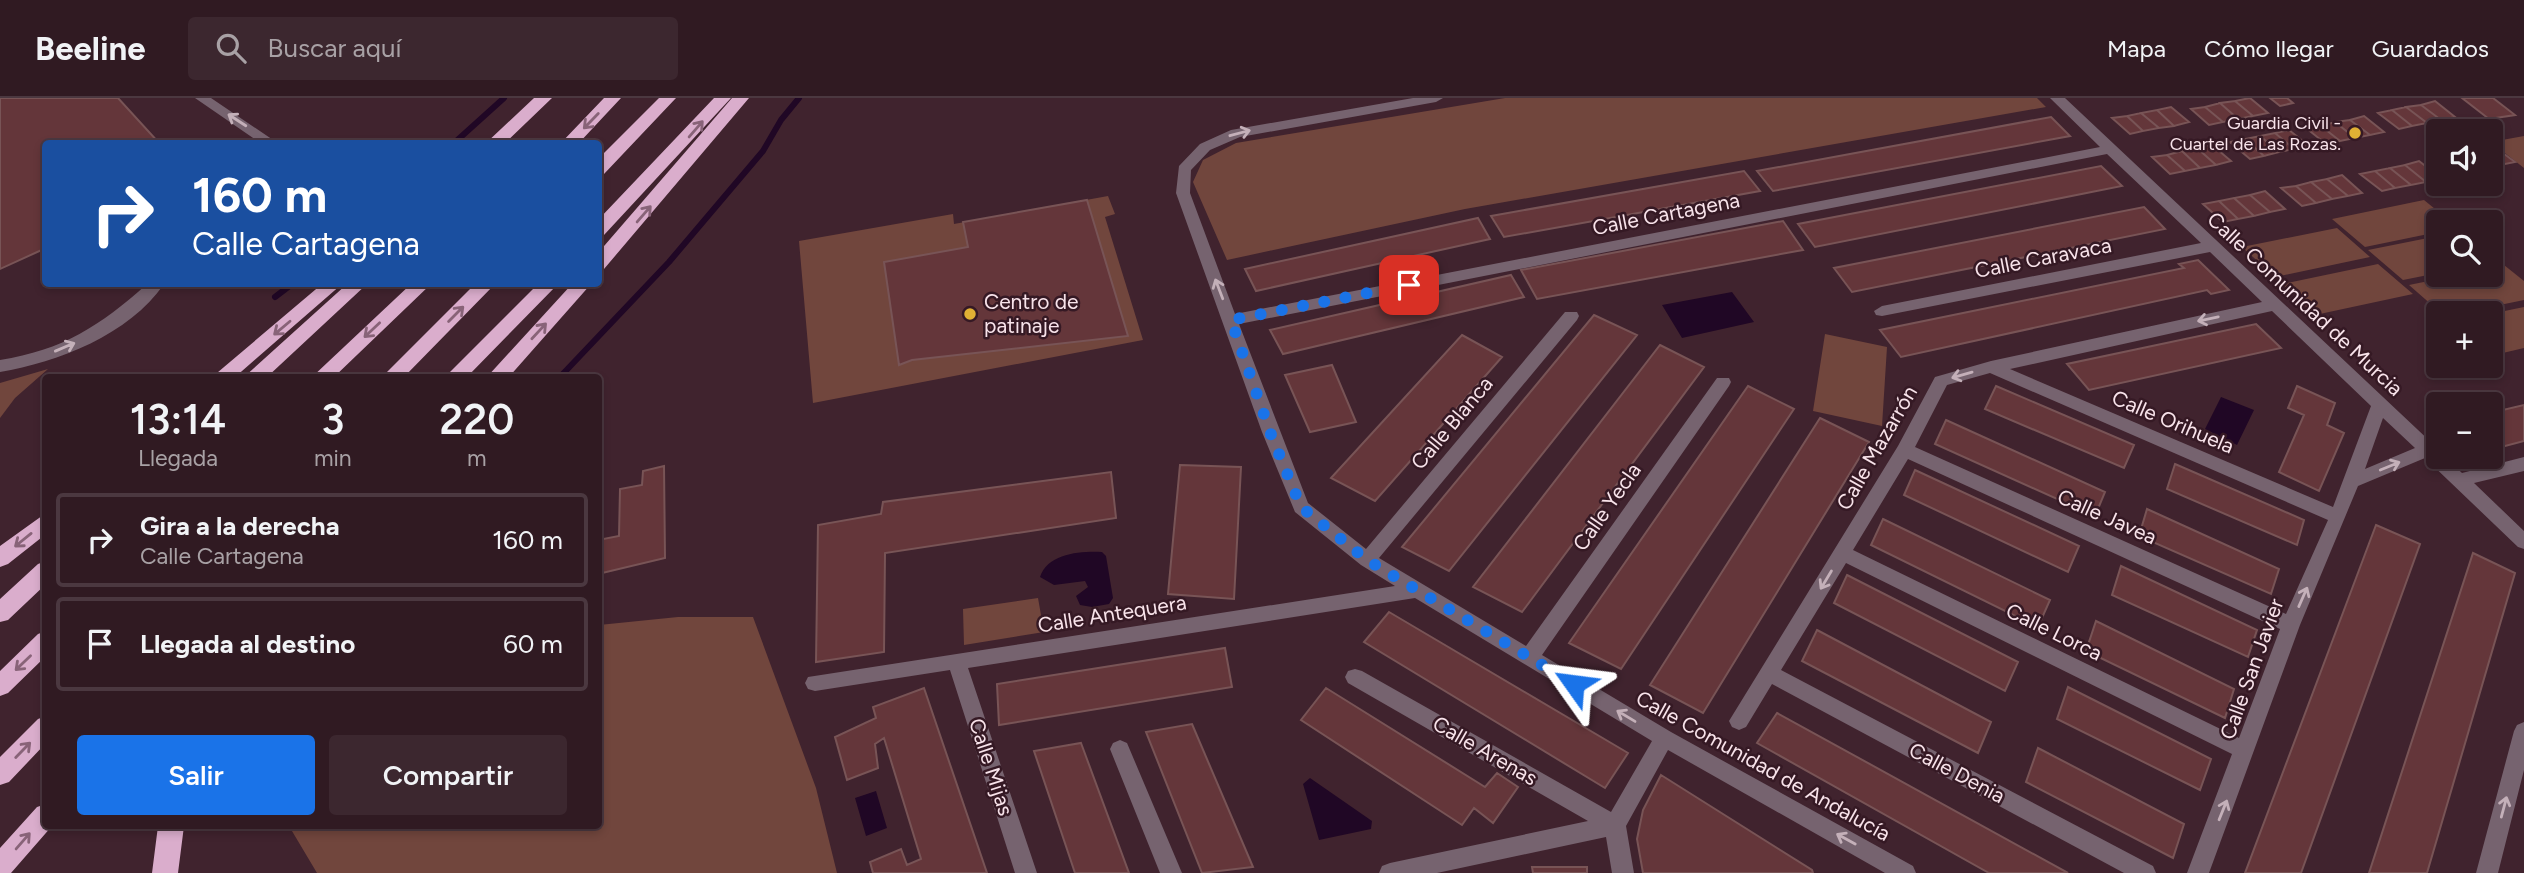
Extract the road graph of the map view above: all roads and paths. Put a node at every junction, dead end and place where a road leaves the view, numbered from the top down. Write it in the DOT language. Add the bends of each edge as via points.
graph roads {
  1 [pos="202,98"];
  2 [pos="544,98"];
  3 [pos="558,98"];
  4 [pos="613,98"];
  5 [pos="668,98"];
  6 [pos="723,98"];
  7 [pos="741,98"];
  8 [pos="1436,98"];
  9 [pos="2057,98"];
  10 [pos="266,140"];
  11 [pos="497,140"];
  12 [pos="514,140"];
  13 [pos="572,140"];
  14 [pos="2110,149"];
  15 [pos="602,166"];
  16 [pos="602,228"];
  17 [pos="2213,246"];
  18 [pos="602,260"];
  19 [pos="153,287"];
  20 [pos="329,287"];
  21 [pos="355,287"];
  22 [pos="419,287"];
  23 [pos="483,287"];
  24 [pos="546,287"];
  25 [pos="579,287"];
  26 [pos="2275,305"];
  27 [pos="1882,312"];
  28 [pos="1571,316"];
  29 [pos="1231,320"];
  30 [pos="0,366"];
  31 [pos="1991,367"];
  32 [pos="226,374"];
  33 [pos="257,374"];
  34 [pos="325,374"];
  35 [pos="395,374"];
  36 [pos="458,374"];
  37 [pos="500,374"];
  38 [pos="1723,382"];
  39 [pos="2380,404"];
  40 [pos="2426,448"];
  41 [pos="1905,450"];
  42 [pos="2426,451"];
  43 [pos="2524,464"];
  44 [pos="2448,469"];
  45 [pos="2460,480"];
  46 [pos="2352,481"];
  47 [pos="2338,517"];
  48 [pos="42,524"];
  49 [pos="2524,542"];
  50 [pos="1843,553"];
  51 [pos="0,558"];
  52 [pos="1367,560"];
  53 [pos="42,574"];
  54 [pos="1417,590"];
  55 [pos="0,613"];
  56 [pos="2291,625"];
  57 [pos="42,645"];
  58 [pos="1529,657"];
  59 [pos="957,662"];
  60 [pos="1769,673"];
  61 [pos="1356,677"];
  62 [pos="815,683"];
  63 [pos="0,686"];
  64 [pos="1739,721"];
  65 [pos="42,730"];
  66 [pos="2524,731"];
  67 [pos="1664,738"];
  68 [pos="1121,749"];
  69 [pos="2246,751"];
  70 [pos="0,774"];
  71 [pos="42,820"];
  72 [pos="1615,825"];
  73 [pos="172,829"];
  74 [pos="0,867"];
  75 [pos="165,873"];
  76 [pos="1026,873"];
  77 [pos="1171,873"];
  78 [pos="1390,873"];
  79 [pos="1623,873"];
  80 [pos="1905,873"];
  81 [pos="2145,873"];
  82 [pos="2197,873"];
  83 [pos="2487,873"];
  10 -- 1 [label="street, one-way"];
  2 -- 11 [label="highway"];
  3 -- 12 [label="highway"];
  4 -- 13 [label="highway, one-way"];
  5 -- 15 [label="highway"];
  16 -- 6 [label="highway, one-way"];
  18 -- 7 [label="highway, one-way"];
  29 -- 8 [label="street, Calle Comunidad de Andalucía, one-way" via="1183,193 1184,169 1205,147 1236,133"];
  9 -- 14 [label="street, Calle Comunidad de Murcia"];
  14 -- 17 [label="street, Calle Comunidad de Murcia"];
  14 -- 29 [label="street, Calle Cartagena"];
  17 -- 26 [label="street, Calle Comunidad de Murcia"];
  17 -- 27 [label="street, Calle Caravaca"];
  30 -- 19 [label="street, one-way" via="26,363 70,346 111,324"];
  20 -- 32 [label="highway, one-way"];
  21 -- 33 [label="highway"];
  22 -- 34 [label="highway, one-way"];
  35 -- 23 [label="highway, one-way"];
  24 -- 36 [label="highway"];
  37 -- 25 [label="highway, one-way"];
  26 -- 31 [label="street, Calle Mazarrón, one-way"];
  26 -- 39 [label="street, Calle Comunidad de Murcia"];
  28 -- 52 [label="street, Calle Blanca"];
  29 -- 52 [label="street, Calle Comunidad de Andalucía" via="1301,507"];
  31 -- 41 [label="street, Calle Mazarrón, one-way" via="1941,381"];
  31 -- 47 [label="street, Calle Orihuela"];
  38 -- 58 [label="street, Calle Yecla"];
  39 -- 40 [label="street, Calle Comunidad de Murcia"];
  39 -- 46 [label="street, Calle San Javier"];
  41 -- 50 [label="street, Calle Mazarrón"];
  41 -- 56 [label="street, Calle Javea"];
  46 -- 42 [label="street, one-way"];
  43 -- 45 [label="street"];
  44 -- 45 [label="street, Calle Comunidad de Murcia"];
  45 -- 49 [label="street, Calle Comunidad de Murcia"];
  46 -- 47 [label="street, Calle San Javier"];
  56 -- 47 [label="street, Calle San Javier, one-way"];
  48 -- 51 [label="highway, one-way"];
  50 -- 60 [label="street, Calle Mazarrón, one-way"];
  50 -- 69 [label="street, Calle Lorca"];
  52 -- 54 [label="street, Calle Comunidad de Andalucía"];
  53 -- 55 [label="highway"];
  54 -- 58 [label="street, Calle Comunidad de Andalucía"];
  54 -- 59 [label="street, Calle Antequera"];
  56 -- 69 [label="street, Calle San Javier"];
  57 -- 63 [label="highway, one-way"];
  67 -- 58 [label="street, Calle Comunidad de Andalucía, one-way"];
  59 -- 62 [label="street, Calle Antequera"];
  59 -- 76 [label="street, Calle Mijas"];
  60 -- 64 [label="street, Calle Mazarrón"];
  60 -- 81 [label="street, Calle Denia"];
  61 -- 72 [label="street, Calle Arenas"];
  70 -- 65 [label="highway, one-way"];
  83 -- 66 [label="street, one-way"];
  67 -- 72 [label="street"];
  80 -- 67 [label="street, Calle Comunidad de Andalucía, one-way"];
  68 -- 77 [label="street"];
  82 -- 69 [label="street, Calle San Javier, one-way"];
  74 -- 71 [label="highway, one-way"];
  72 -- 78 [label="street"];
  72 -- 79 [label="street"];
  73 -- 75 [label="highway"];
}
